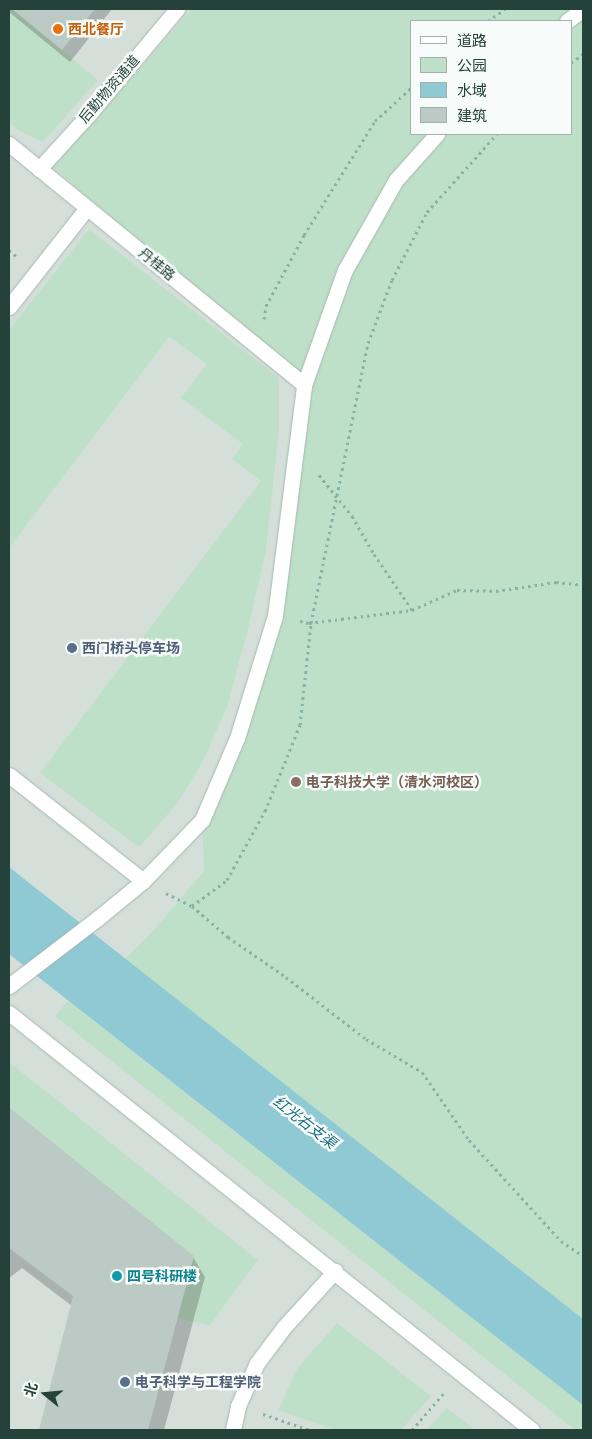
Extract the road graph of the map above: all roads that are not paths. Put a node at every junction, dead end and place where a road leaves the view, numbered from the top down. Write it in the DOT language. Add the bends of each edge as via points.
graph roads {
  1 [pos="178,9"];
  2 [pos="583,9"];
  3 [pos="568,20"];
  4 [pos="436,135"];
  5 [pos="9,144"];
  6 [pos="39,169"];
  7 [pos="87,208"];
  8 [pos="9,307"];
  9 [pos="304,384"];
  10 [pos="9,775"];
  11 [pos="143,881"];
  12 [pos="9,986"];
  13 [pos="9,1013"];
  14 [pos="335,1271"];
  15 [pos="232,1430"];
  16 [pos="532,1430"];
  1 -- 6 [label="street, 后勤物资通道"];
  2 -- 3 [label="street"];
  4 -- 9 [label="street" via="396,180 345,270"];
  5 -- 6 [label="street, 丹桂路"];
  6 -- 7 [label="street, 丹桂路"];
  7 -- 8 [label="street"];
  7 -- 9 [label="street, 丹桂路"];
  9 -- 11 [label="street" via="275,616 237,738 202,820"];
  10 -- 11 [label="street"];
  11 -- 12 [label="street"];
  13 -- 14 [label="street"];
  14 -- 15 [label="street" via="284,1327 257,1364 238,1406"];
  14 -- 16 [label="street"];
}
